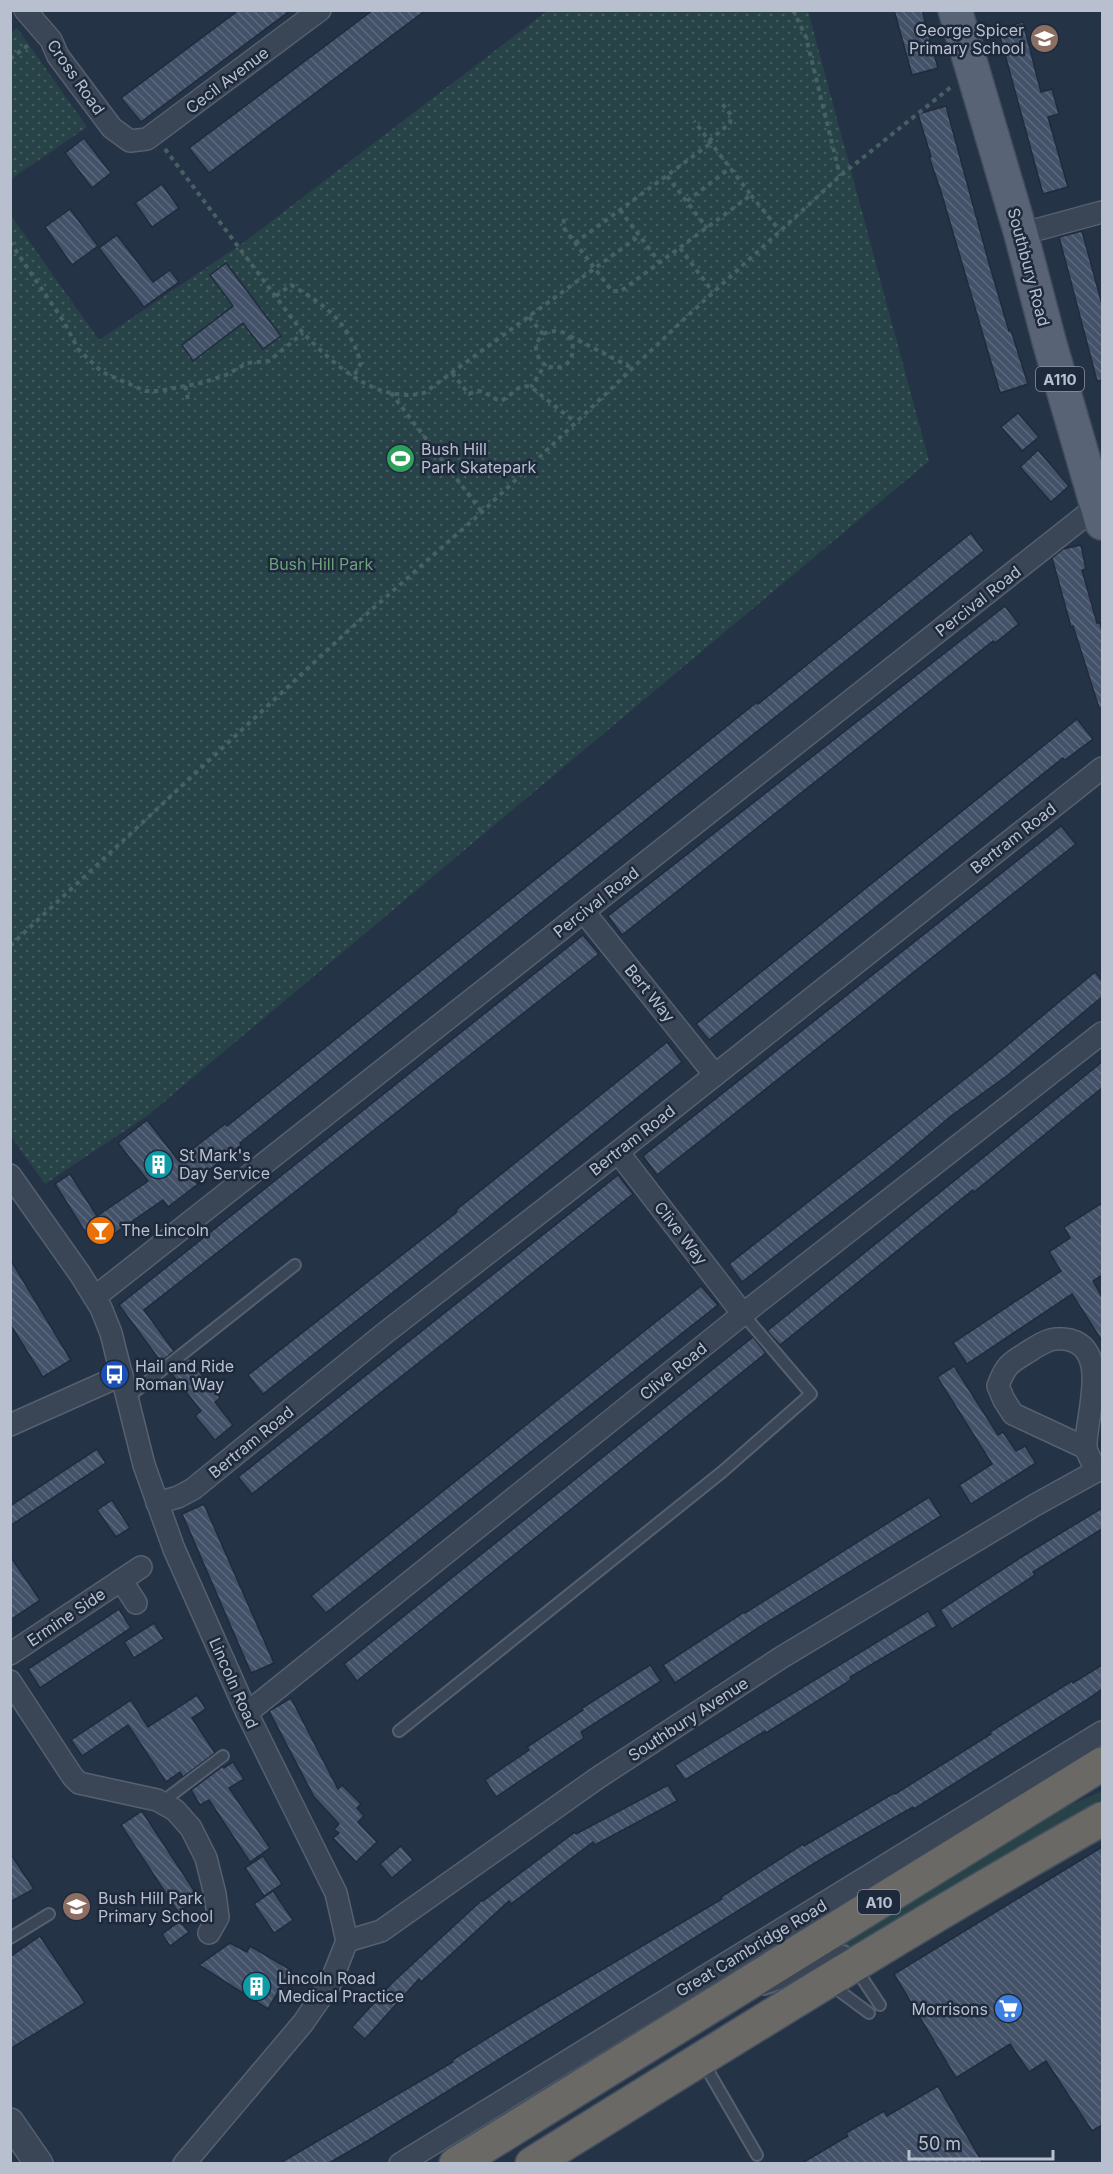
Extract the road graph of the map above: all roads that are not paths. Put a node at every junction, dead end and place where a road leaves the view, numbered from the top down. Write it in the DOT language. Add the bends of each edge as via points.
graph roads {
  1 [pos="25,10"];
  2 [pos="320,10"];
  3 [pos="956,10"];
  4 [pos="130,141"];
  5 [pos="1102,212"];
  6 [pos="1022,234"];
  7 [pos="1101,517"];
  8 [pos="1102,768"];
  9 [pos="584,912"];
  10 [pos="1102,1033"];
  11 [pos="715,1075"];
  12 [pos="618,1152"];
  13 [pos="10,1175"];
  14 [pos="295,1265"];
  15 [pos="95,1297"];
  16 [pos="743,1314"];
  17 [pos="122,1375"];
  18 [pos="128,1397"];
  19 [pos="10,1425"];
  20 [pos="1086,1448"];
  21 [pos="1100,1470"];
  22 [pos="157,1503"];
  23 [pos="141,1567"];
  24 [pos="121,1580"];
  25 [pos="136,1603"];
  26 [pos="10,1654"];
  27 [pos="10,1681"];
  28 [pos="247,1713"];
  29 [pos="399,1731"];
  30 [pos="1102,1732"];
  31 [pos="223,1756"];
  32 [pos="1102,1764"];
  33 [pos="1102,1779"];
  34 [pos="1047,1798"];
  35 [pos="162,1802"];
  36 [pos="1102,1820"];
  37 [pos="49,1914"];
  38 [pos="209,1933"];
  39 [pos="10,1938"];
  40 [pos="347,1941"];
  41 [pos="854,1965"];
  42 [pos="819,1987"];
  43 [pos="712,2005"];
  44 [pos="880,2005"];
  45 [pos="869,2013"];
  46 [pos="702,2059"];
  47 [pos="757,2155"];
  48 [pos="184,2163"];
  49 [pos="400,2163"];
  50 [pos="456,2163"];
  51 [pos="532,2163"];
  1 -- 4 [label="street, Cross Road" via="51,40 58,56 112,128"];
  2 -- 4 [label="street, Cecil Avenue" via="147,139"];
  3 -- 6 [label="main road, Southbury Road / A110"];
  5 -- 6 [label="street"];
  6 -- 7 [label="main road, Southbury Road / A110"];
  7 -- 9 [label="street, Percival Road" via="1086,515"];
  8 -- 11 [label="street, Bertram Road"];
  9 -- 11 [label="street, Bert Way"];
  9 -- 15 [label="street, Percival Road"];
  10 -- 16 [label="street, Clive Road"];
  11 -- 12 [label="street, Bertram Road"];
  12 -- 16 [label="street, Clive Way"];
  12 -- 22 [label="street, Bertram Road" via="193,1489"];
  13 -- 15 [label="street, Lincoln Road"];
  14 -- 18 [label="lane"];
  15 -- 17 [label="street, Lincoln Road" via="111,1333"];
  16 -- 28 [label="street, Clive Road"];
  16 -- 29 [label="lane" via="811,1394 712,1480"];
  17 -- 18 [label="street, Lincoln Road"];
  17 -- 19 [label="street"];
  18 -- 22 [label="street, Lincoln Road"];
  20 -- 20 [label="street" via="1013,1414 998,1386 1004,1369 1048,1340 1076,1342 1087,1354 1093,1371"];
  20 -- 21 [label="street"];
  21 -- 40 [label="street, Southbury Avenue" via="782,1658 599,1777 381,1931"];
  22 -- 28 [label="street, Lincoln Road"];
  23 -- 24 [label="street, Ermine Side"];
  24 -- 25 [label="street, Ermine Side"];
  24 -- 26 [label="street, Ermine Side"];
  27 -- 35 [label="street" via="79,1783"];
  28 -- 40 [label="street, Lincoln Road" via="336,1893"];
  30 -- 49 [label="street, Great Cambridge Road"];
  31 -- 35 [label="lane"];
  32 -- 34 [label="highway, Great Cambridge Road / A10"];
  33 -- 34 [label="main road, A10"];
  34 -- 43 [label="highway, Great Cambridge Road / A10"];
  35 -- 38 [label="street" via="191,1828 206,1858 218,1917"];
  36 -- 41 [label="highway, A10"];
  37 -- 39 [label="lane"];
  40 -- 48 [label="street" via="330,1984 303,2023"];
  41 -- 42 [label="highway, A10"];
  41 -- 43 [label="lane" via="844,1951 833,1952 779,1984"];
  41 -- 44 [label="lane"];
  42 -- 45 [label="lane" via="838,1990"];
  42 -- 46 [label="highway, A10"];
  43 -- 50 [label="highway, Great Cambridge Road / A10"];
  46 -- 47 [label="lane"];
  46 -- 51 [label="highway, A10"];
}
